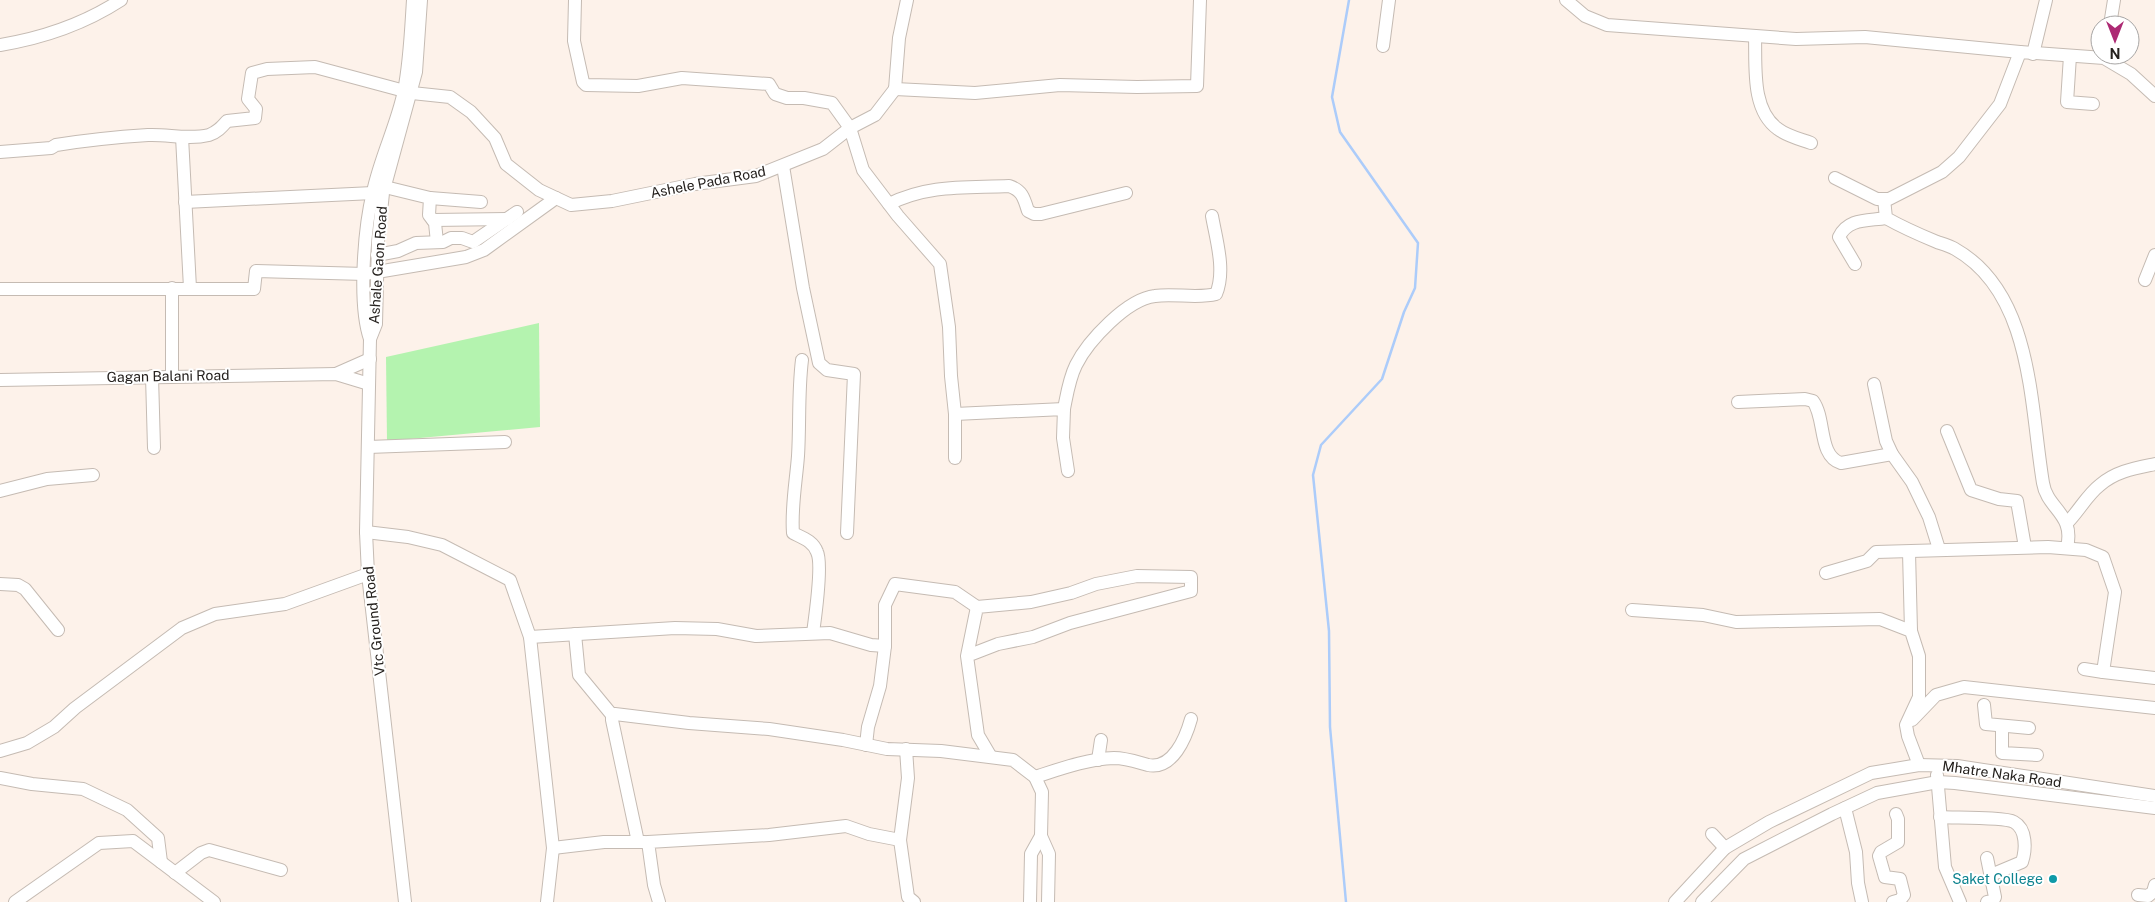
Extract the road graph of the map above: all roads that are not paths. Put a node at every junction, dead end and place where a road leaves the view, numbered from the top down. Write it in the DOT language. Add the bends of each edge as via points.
graph roads {
  1 [pos="120,0"];
  2 [pos="413,0"];
  3 [pos="422,0"];
  4 [pos="575,0"];
  5 [pos="908,0"];
  6 [pos="1200,0"];
  7 [pos="1389,0"];
  8 [pos="1566,0"];
  9 [pos="2046,0"];
  10 [pos="2114,0"];
  11 [pos="2112,15"];
  12 [pos="1756,37"];
  13 [pos="0,45"];
  14 [pos="1383,46"];
  15 [pos="2020,52"];
  16 [pos="2033,54"];
  17 [pos="2070,56"];
  18 [pos="2090,57"];
  19 [pos="2117,65"];
  20 [pos="895,89"];
  21 [pos="408,92"];
  22 [pos="2155,96"];
  23 [pos="2093,104"];
  24 [pos="850,128"];
  25 [pos="182,137"];
  26 [pos="1811,143"];
  27 [pos="0,152"];
  28 [pos="783,166"];
  29 [pos="1835,178"];
  30 [pos="385,187"];
  31 [pos="372,193"];
  32 [pos="1126,193"];
  33 [pos="430,198"];
  34 [pos="556,198"];
  35 [pos="1884,199"];
  36 [pos="185,202"];
  37 [pos="481,202"];
  38 [pos="889,204"];
  39 [pos="1212,216"];
  40 [pos="1886,218"];
  41 [pos="433,220"];
  42 [pos="437,242"];
  43 [pos="377,255"];
  44 [pos="2155,255"];
  45 [pos="1855,264"];
  46 [pos="371,273"];
  47 [pos="2145,280"];
  48 [pos="172,288"];
  49 [pos="190,288"];
  50 [pos="0,289"];
  51 [pos="370,339"];
  52 [pos="370,359"];
  53 [pos="802,360"];
  54 [pos="336,374"];
  55 [pos="152,376"];
  56 [pos="172,376"];
  57 [pos="0,380"];
  58 [pos="369,384"];
  59 [pos="1874,384"];
  60 [pos="1738,402"];
  61 [pos="1064,409"];
  62 [pos="955,414"];
  63 [pos="1947,431"];
  64 [pos="505,442"];
  65 [pos="368,447"];
  66 [pos="154,448"];
  67 [pos="1892,454"];
  68 [pos="954,458"];
  69 [pos="2155,464"];
  70 [pos="1068,471"];
  71 [pos="93,475"];
  72 [pos="0,491"];
  73 [pos="2067,523"];
  74 [pos="366,532"];
  75 [pos="846,533"];
  76 [pos="2025,547"];
  77 [pos="2067,547"];
  78 [pos="1939,549"];
  79 [pos="1909,552"];
  80 [pos="1826,573"];
  81 [pos="368,574"];
  82 [pos="0,584"];
  83 [pos="977,607"];
  84 [pos="1632,610"];
  85 [pos="58,630"];
  86 [pos="1911,631"];
  87 [pos="813,633"];
  88 [pos="575,634"];
  89 [pos="530,637"];
  90 [pos="885,646"];
  91 [pos="967,656"];
  92 [pos="2084,669"];
  93 [pos="2103,672"];
  94 [pos="2155,678"];
  95 [pos="1984,705"];
  96 [pos="2155,708"];
  97 [pos="612,716"];
  98 [pos="1191,718"];
  99 [pos="1906,725"];
  100 [pos="2002,726"];
  101 [pos="2029,728"];
  102 [pos="1101,740"];
  103 [pos="866,746"];
  104 [pos="906,749"];
  105 [pos="0,751"];
  106 [pos="2012,754"];
  107 [pos="2037,755"];
  108 [pos="991,757"];
  109 [pos="1098,760"];
  110 [pos="1919,765"];
  111 [pos="1936,765"];
  112 [pos="2011,775"];
  113 [pos="1035,777"];
  114 [pos="0,778"];
  115 [pos="1938,782"];
  116 [pos="1823,795"];
  117 [pos="2155,796"];
  118 [pos="2125,799"];
  119 [pos="1845,808"];
  120 [pos="2155,808"];
  121 [pos="1832,814"];
  122 [pos="1896,814"];
  123 [pos="1940,817"];
  124 [pos="1769,822"];
  125 [pos="1712,834"];
  126 [pos="1041,836"];
  127 [pos="1780,839"];
  128 [pos="900,840"];
  129 [pos="643,842"];
  130 [pos="553,848"];
  131 [pos="1725,848"];
  132 [pos="1987,858"];
  133 [pos="161,862"];
  134 [pos="281,870"];
  135 [pos="176,873"];
  136 [pos="1991,875"];
  137 [pos="2155,885"];
  138 [pos="2138,895"];
  139 [pos="15,902"];
  140 [pos="214,902"];
  141 [pos="405,902"];
  142 [pos="547,902"];
  143 [pos="659,902"];
  144 [pos="914,902"];
  145 [pos="1030,902"];
  146 [pos="1048,902"];
  147 [pos="1675,902"];
  148 [pos="1702,902"];
  149 [pos="1862,902"];
  150 [pos="1893,902"];
  151 [pos="1960,902"];
  152 [pos="1987,902"];
  1 -- 13 [label="street" via="54,32"];
  2 -- 21 [label="street, Ashale Gaon Road"];
  3 -- 21 [label="street, Ashale Gaon Road" via="419,51"];
  4 -- 24 [label="street" via="574,41 586,85 638,86 682,78 769,84 774,94 787,98 832,103"];
  5 -- 20 [label="street"];
  6 -- 20 [label="street" via="1197,86 1060,85 975,93"];
  7 -- 14 [label="street"];
  8 -- 12 [label="street" via="1585,16 1606,25"];
  9 -- 16 [label="street"];
  10 -- 11 [label="street"];
  12 -- 15 [label="street" via="1796,40 1865,37"];
  12 -- 26 [label="street" via="1757,87 1764,113 1780,131"];
  15 -- 16 [label="street"];
  15 -- 35 [label="street" via="2000,104 1959,157 1942,172"];
  16 -- 17 [label="street"];
  17 -- 18 [label="street"];
  17 -- 23 [label="street" via="2067,102"];
  19 -- 22 [label="street"];
  20 -- 24 [label="street, Ashele Pada Road" via="876,115"];
  21 -- 25 [label="street, Ashele Pada Road" via="315,67 267,69 252,72 248,99 256,109 255,118 227,121 218,131 208,135"];
  21 -- 30 [label="street, Ashale Gaon Road"];
  21 -- 31 [label="street, Ashale Gaon Road"];
  21 -- 34 [label="street, Ashele Pada Road" via="450,97 495,138 506,164 539,190"];
  24 -- 28 [label="street, Ashele Pada Road" via="823,149"];
  24 -- 38 [label="street" via="863,170"];
  25 -- 27 [label="street" via="110,137 51,148"];
  25 -- 36 [label="street"];
  28 -- 34 [label="street, Ashele Pada Road" via="756,176 695,184 612,201 571,205"];
  28 -- 75 [label="street" via="819,363 827,370 854,374"];
  29 -- 35 [label="street" via="1877,199"];
  30 -- 33 [label="street"];
  30 -- 43 [label="street, Ashale Gaon Road"];
  31 -- 36 [label="street"];
  31 -- 46 [label="street, Ashale Gaon Road" via="366,240"];
  32 -- 38 [label="street" via="1041,214 1028,210 1022,194 1009,186 930,189"];
  33 -- 37 [label="street"];
  33 -- 41 [label="street" via="429,215"];
  34 -- 46 [label="street" via="484,250 466,257"];
  35 -- 40 [label="street"];
  36 -- 49 [label="street"];
  38 -- 62 [label="street" via="940,264 949,326"];
  39 -- 61 [label="street" via="1219,260 1216,294 1156,295 1135,302 1082,354 1068,384"];
  40 -- 45 [label="street" via="1863,220 1842,231 1839,238"];
  40 -- 73 [label="street" via="1954,248 1969,258 2001,294 2021,341 2043,486"];
  41 -- 42 [label="street"];
  41 -- 42 [label="street" via="512,215 473,242 462,238"];
  42 -- 43 [label="street" via="416,243"];
  43 -- 46 [label="street, Ashale Gaon Road"];
  44 -- 47 [label="street"];
  46 -- 49 [label="street" via="256,271 254,289"];
  46 -- 51 [label="street, Ashale Gaon Road" via="376,324"];
  48 -- 49 [label="street"];
  48 -- 50 [label="street"];
  48 -- 56 [label="street"];
  51 -- 52 [label="street, Vtc Ground Road"];
  52 -- 54 [label="street, Gagan Balani Road"];
  52 -- 58 [label="street, Vtc Ground Road"];
  53 -- 87 [label="street" via="792,513 793,534 810,541 818,553"];
  54 -- 56 [label="street, Gagan Balani Road"];
  54 -- 58 [label="street, Gagan Balani Road"];
  55 -- 56 [label="street, Gagan Balani Road"];
  55 -- 57 [label="street, Gagan Balani Road"];
  55 -- 66 [label="street"];
  58 -- 65 [label="street, Vtc Ground Road"];
  59 -- 67 [label="street"];
  60 -- 67 [label="street" via="1813,401 1818,408 1828,455 1834,461 1842,463"];
  61 -- 62 [label="street"];
  61 -- 70 [label="street" via="1063,438"];
  62 -- 68 [label="street"];
  63 -- 76 [label="street" via="1972,490 2017,501"];
  64 -- 65 [label="street"];
  65 -- 74 [label="street, Vtc Ground Road"];
  67 -- 78 [label="street" via="1912,482 1929,517"];
  69 -- 73 [label="street" via="2109,478 2099,485"];
  71 -- 72 [label="street" via="47,479"];
  73 -- 77 [label="street" via="2070,536"];
  74 -- 81 [label="street, Vtc Ground Road"];
  74 -- 89 [label="street" via="408,536 442,545 510,580"];
  76 -- 77 [label="street"];
  76 -- 78 [label="street"];
  77 -- 93 [label="street" via="2103,557 2115,592"];
  78 -- 79 [label="street"];
  79 -- 80 [label="street" via="1876,552 1867,561"];
  79 -- 86 [label="street"];
  81 -- 105 [label="street" via="285,604 215,614 182,628 54,727 26,743"];
  81 -- 141 [label="street, Vtc Ground Road"];
  82 -- 85 [label="street" via="18,585 25,589"];
  83 -- 90 [label="street" via="955,592 895,584 886,605"];
  83 -- 91 [label="street"];
  83 -- 91 [label="street" via="1031,602 1137,576 1192,577 1191,591 1070,623"];
  84 -- 86 [label="street" via="1703,615 1736,622 1880,619"];
  86 -- 99 [label="street" via="1919,656 1919,697"];
  87 -- 88 [label="street" via="756,636 717,629 675,628"];
  87 -- 90 [label="street" via="830,633"];
  88 -- 89 [label="street"];
  88 -- 97 [label="street" via="578,672"];
  89 -- 130 [label="street"];
  90 -- 103 [label="street" via="880,686"];
  91 -- 108 [label="street" via="978,735"];
  92 -- 93 [label="street"];
  93 -- 94 [label="street"];
  95 -- 100 [label="street" via="1986,724"];
  96 -- 99 [label="street" via="1964,688 1936,695"];
  97 -- 103 [label="street" via="631,715 761,728"];
  97 -- 129 [label="street"];
  98 -- 109 [label="street" via="1173,756 1158,765 1115,758"];
  99 -- 110 [label="street"];
  100 -- 101 [label="street"];
  100 -- 106 [label="street" via="2001,752"];
  102 -- 109 [label="street"];
  103 -- 104 [label="street"];
  104 -- 108 [label="street"];
  104 -- 128 [label="street" via="908,778"];
  106 -- 107 [label="street"];
  106 -- 112 [label="street"];
  108 -- 113 [label="street" via="1013,760"];
  109 -- 113 [label="street"];
  110 -- 111 [label="street, Mhatre Naka Road"];
  110 -- 116 [label="street, Mhatre Naka Road" via="1871,773"];
  111 -- 112 [label="street, Mhatre Naka Road"];
  111 -- 115 [label="street"];
  112 -- 118 [label="street, Mhatre Naka Road"];
  113 -- 126 [label="street" via="1042,792"];
  114 -- 133 [label="street" via="83,788 127,810 158,838"];
  115 -- 118 [label="street, Mhatre Naka Road"];
  115 -- 119 [label="street, Mhatre Naka Road" via="1878,793"];
  115 -- 123 [label="street"];
  116 -- 121 [label="street"];
  116 -- 124 [label="street, Mhatre Naka Road"];
  117 -- 118 [label="street, Mhatre Naka Road"];
  118 -- 120 [label="street, Mhatre Naka Road"];
  119 -- 121 [label="street, Mhatre Naka Road"];
  119 -- 149 [label="street" via="1856,852"];
  121 -- 127 [label="street, Mhatre Naka Road"];
  122 -- 150 [label="street" via="1898,842 1879,856 1885,876 1900,879 1904,895"];
  123 -- 136 [label="street" via="2009,820 2020,826 2024,838 2022,862"];
  123 -- 151 [label="street" via="1945,867"];
  124 -- 127 [label="street"];
  124 -- 131 [label="street, Mhatre Naka Road"];
  125 -- 131 [label="street"];
  126 -- 145 [label="street" via="1032,854"];
  126 -- 146 [label="street" via="1049,854"];
  127 -- 148 [label="street, Mhatre Naka Road" via="1744,859"];
  128 -- 129 [label="street" via="846,826 769,835"];
  128 -- 144 [label="street" via="908,897"];
  129 -- 130 [label="street" via="604,842"];
  129 -- 143 [label="street"];
  130 -- 142 [label="street"];
  131 -- 147 [label="street, Mhatre Naka Road"];
  132 -- 136 [label="street"];
  133 -- 135 [label="street"];
  133 -- 139 [label="street" via="133,841 99,843"];
  134 -- 135 [label="street" via="209,850"];
  135 -- 140 [label="street"];
  136 -- 152 [label="street" via="1995,897"];
  137 -- 138 [label="street" via="2148,896"];
}
